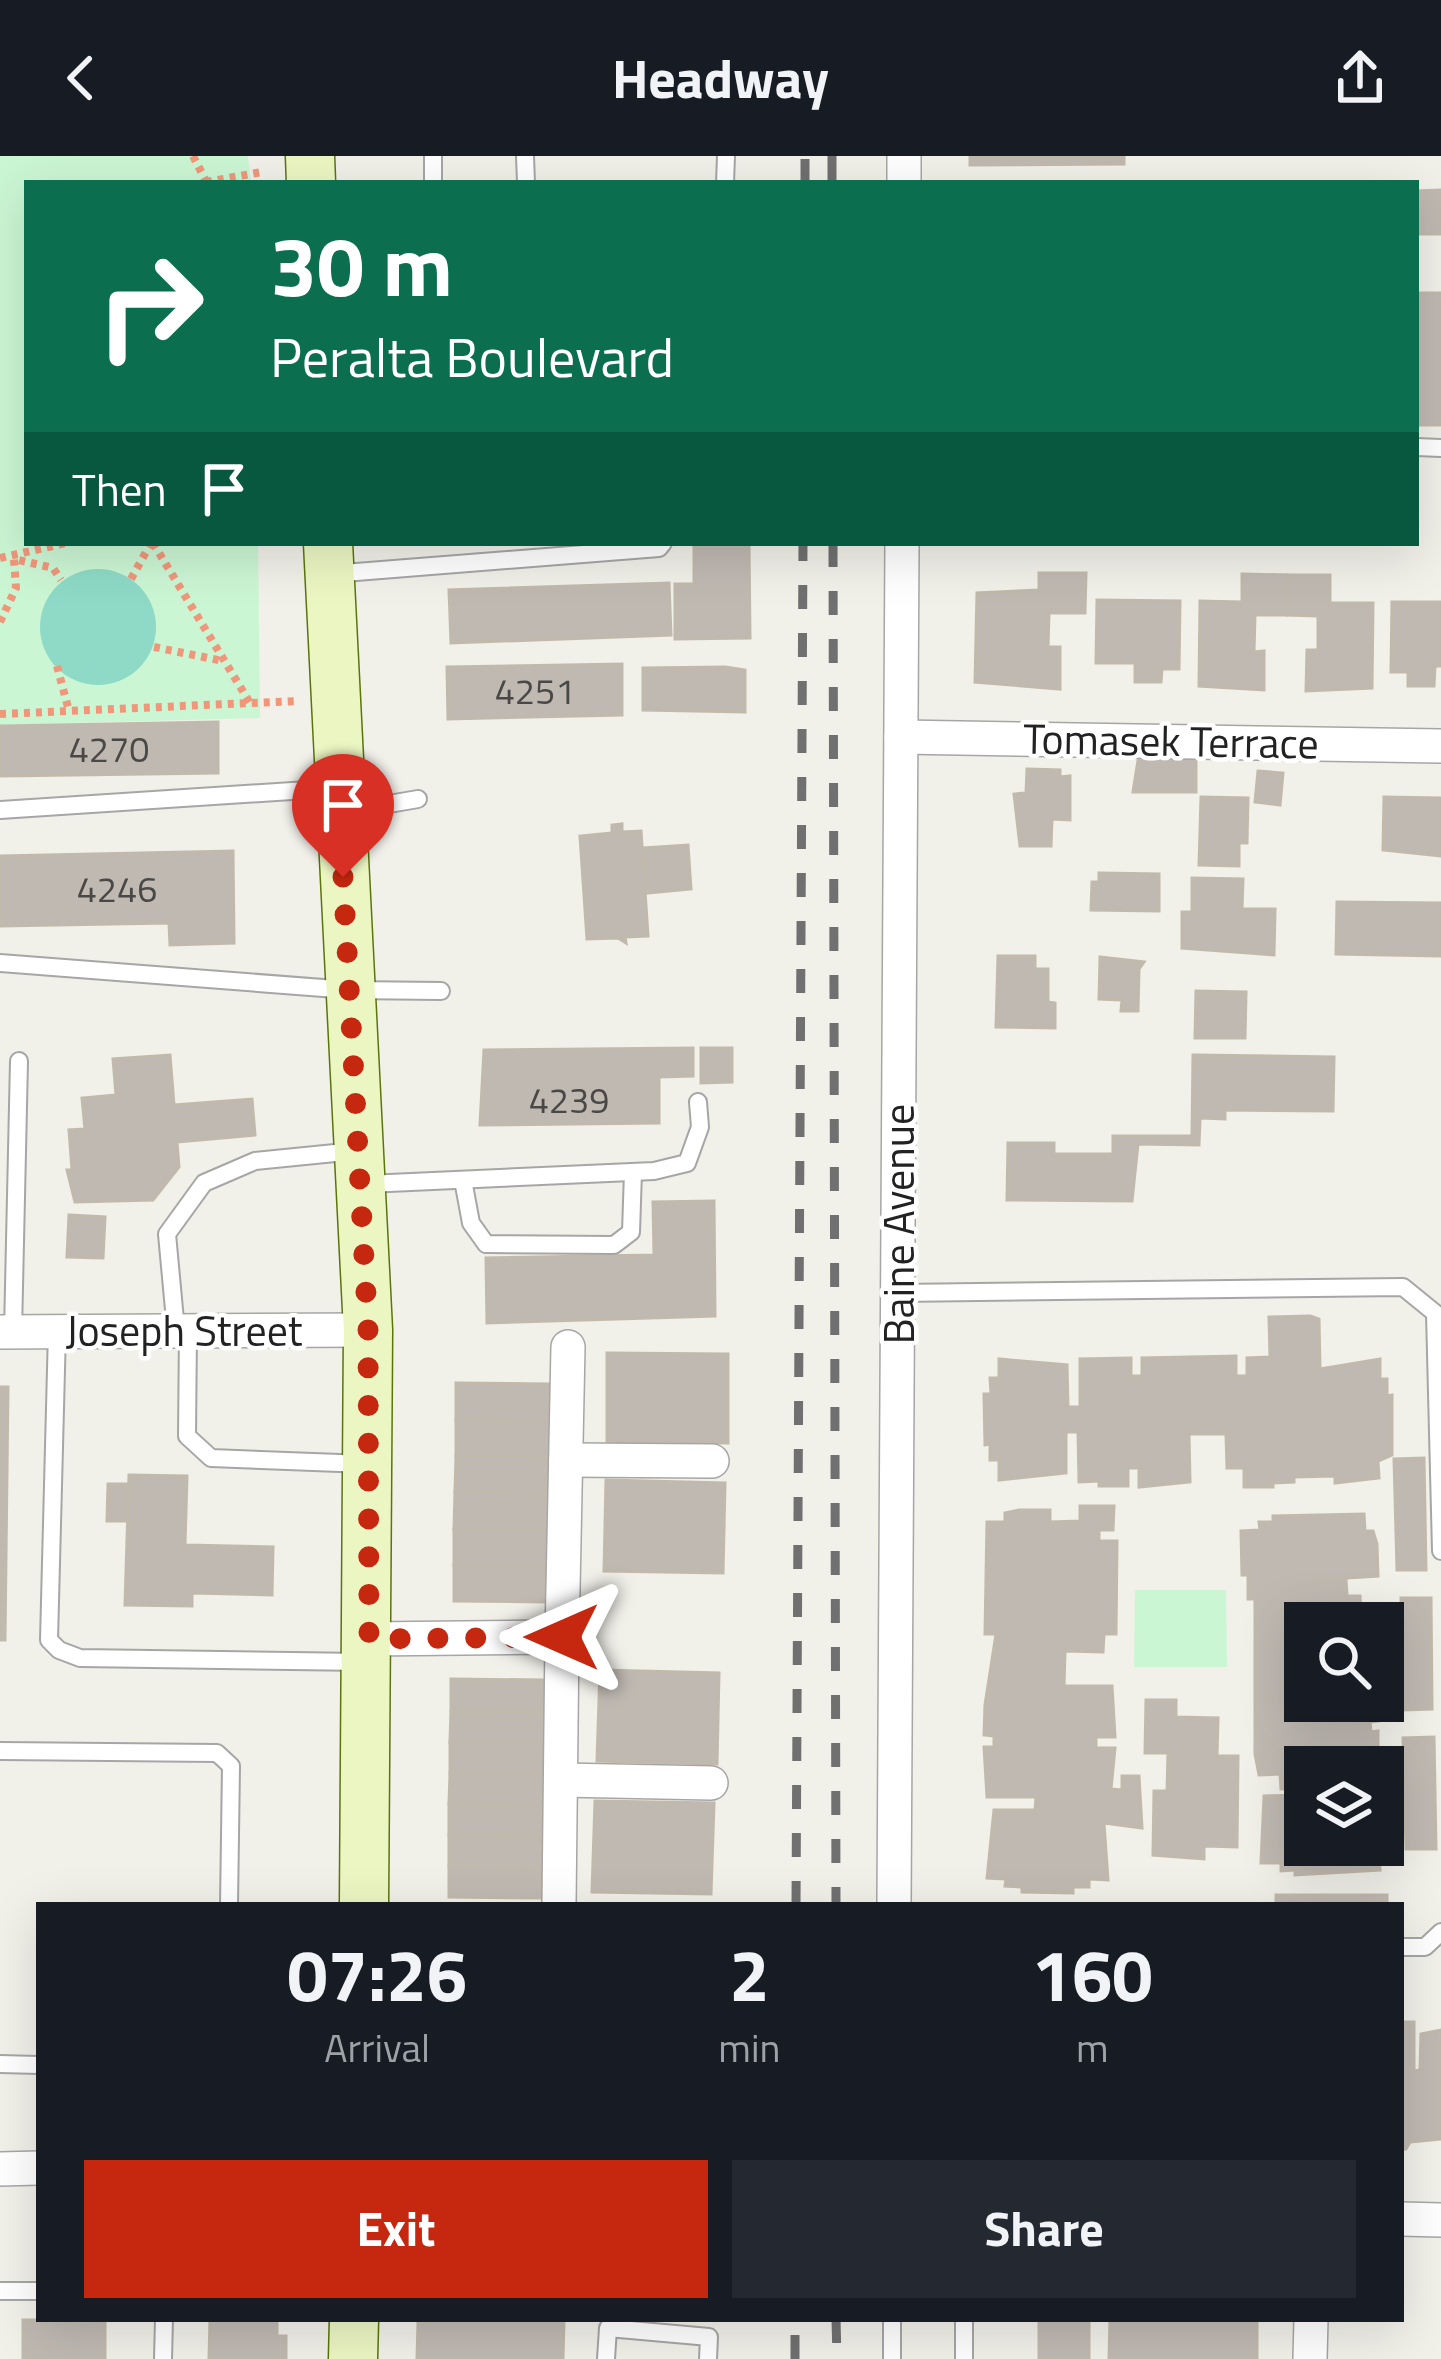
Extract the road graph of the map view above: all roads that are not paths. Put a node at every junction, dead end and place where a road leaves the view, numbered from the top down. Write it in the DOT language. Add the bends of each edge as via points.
graph roads {
  1 [pos="596,546"];
  2 [pos="902,546"];
  3 [pos="328,558"];
  4 [pos="902,737"];
  5 [pos="1441,746"];
  6 [pos="418,799"];
  7 [pos="339,800"];
  8 [pos="0,810"];
  9 [pos="0,963"];
  10 [pos="349,991"];
  11 [pos="441,991"];
  12 [pos="19,1061"];
  13 [pos="698,1102"];
  14 [pos="359,1168"];
  15 [pos="633,1172"];
  16 [pos="463,1180"];
  17 [pos="898,1294"];
  18 [pos="368,1330"];
  19 [pos="6,1331"];
  20 [pos="57,1331"];
  21 [pos="182,1331"];
  22 [pos="568,1347"];
  23 [pos="566,1460"];
  24 [pos="712,1461"];
  25 [pos="367,1464"];
  26 [pos="1441,1551"];
  27 [pos="562,1637"];
  28 [pos="369,1651"];
  29 [pos="0,1751"];
  30 [pos="562,1780"];
  31 [pos="711,1783"];
  32 [pos="229,1902"];
  33 [pos="364,1902"];
  34 [pos="559,1902"];
  35 [pos="894,1902"];
  36 [pos="1441,1932"];
  37 [pos="1404,1947"];
  38 [pos="0,2064"];
  39 [pos="36,2065"];
  40 [pos="36,2168"];
  41 [pos="0,2169"];
  42 [pos="1404,2219"];
  43 [pos="1441,2220"];
  44 [pos="0,2291"];
  45 [pos="36,2291"];
  46 [pos="164,2322"];
  47 [pos="354,2322"];
  48 [pos="892,2322"];
  49 [pos="964,2322"];
  50 [pos="1311,2322"];
  51 [pos="649,2324"];
  52 [pos="163,2359"];
  53 [pos="352,2359"];
  54 [pos="606,2359"];
  55 [pos="708,2359"];
  56 [pos="892,2359"];
  57 [pos="964,2359"];
  58 [pos="1310,2359"];
  1 -- 3 [label="lane"];
  2 -- 4 [label="street, Baine Avenue"];
  3 -- 7 [label="main road"];
  4 -- 5 [label="street, Tomasek Terrace"];
  4 -- 17 [label="street, Baine Avenue"];
  6 -- 7 [label="lane"];
  7 -- 8 [label="lane"];
  7 -- 10 [label="main road"];
  9 -- 10 [label="lane"];
  10 -- 11 [label="lane"];
  10 -- 14 [label="main road"];
  12 -- 19 [label="lane"];
  13 -- 15 [label="lane" via="700,1127 687,1163"];
  14 -- 16 [label="lane"];
  14 -- 18 [label="main road"];
  14 -- 21 [label="lane" via="255,1161 204,1183 167,1234"];
  15 -- 16 [label="lane"];
  15 -- 16 [label="lane" via="631,1232 614,1245 486,1244 472,1223"];
  17 -- 26 [label="lane" via="1403,1287 1436,1312"];
  17 -- 35 [label="street, Baine Avenue"];
  18 -- 21 [label="street, Joseph Street"];
  18 -- 25 [label="main road"];
  19 -- 20 [label="street, Joseph Street"];
  20 -- 21 [label="street, Joseph Street"];
  20 -- 28 [label="lane" via="50,1640 59,1651 80,1658"];
  21 -- 25 [label="lane" via="188,1436 212,1458"];
  22 -- 23 [label="street"];
  23 -- 24 [label="street"];
  23 -- 27 [label="street"];
  25 -- 28 [label="main road"];
  27 -- 28 [label="street"];
  27 -- 30 [label="street"];
  28 -- 33 [label="main road"];
  29 -- 32 [label="lane" via="217,1753 231,1766"];
  30 -- 31 [label="street"];
  30 -- 34 [label="street"];
  36 -- 37 [label="lane" via="1426,1947"];
  38 -- 39 [label="lane"];
  40 -- 41 [label="street"];
  42 -- 43 [label="street"];
  44 -- 45 [label="lane"];
  46 -- 52 [label="lane"];
  47 -- 53 [label="main road"];
  48 -- 56 [label="lane"];
  49 -- 57 [label="lane"];
  50 -- 58 [label="street"];
  51 -- 54 [label="lane" via="608,2328"];
  51 -- 55 [label="lane" via="709,2337"];
}
